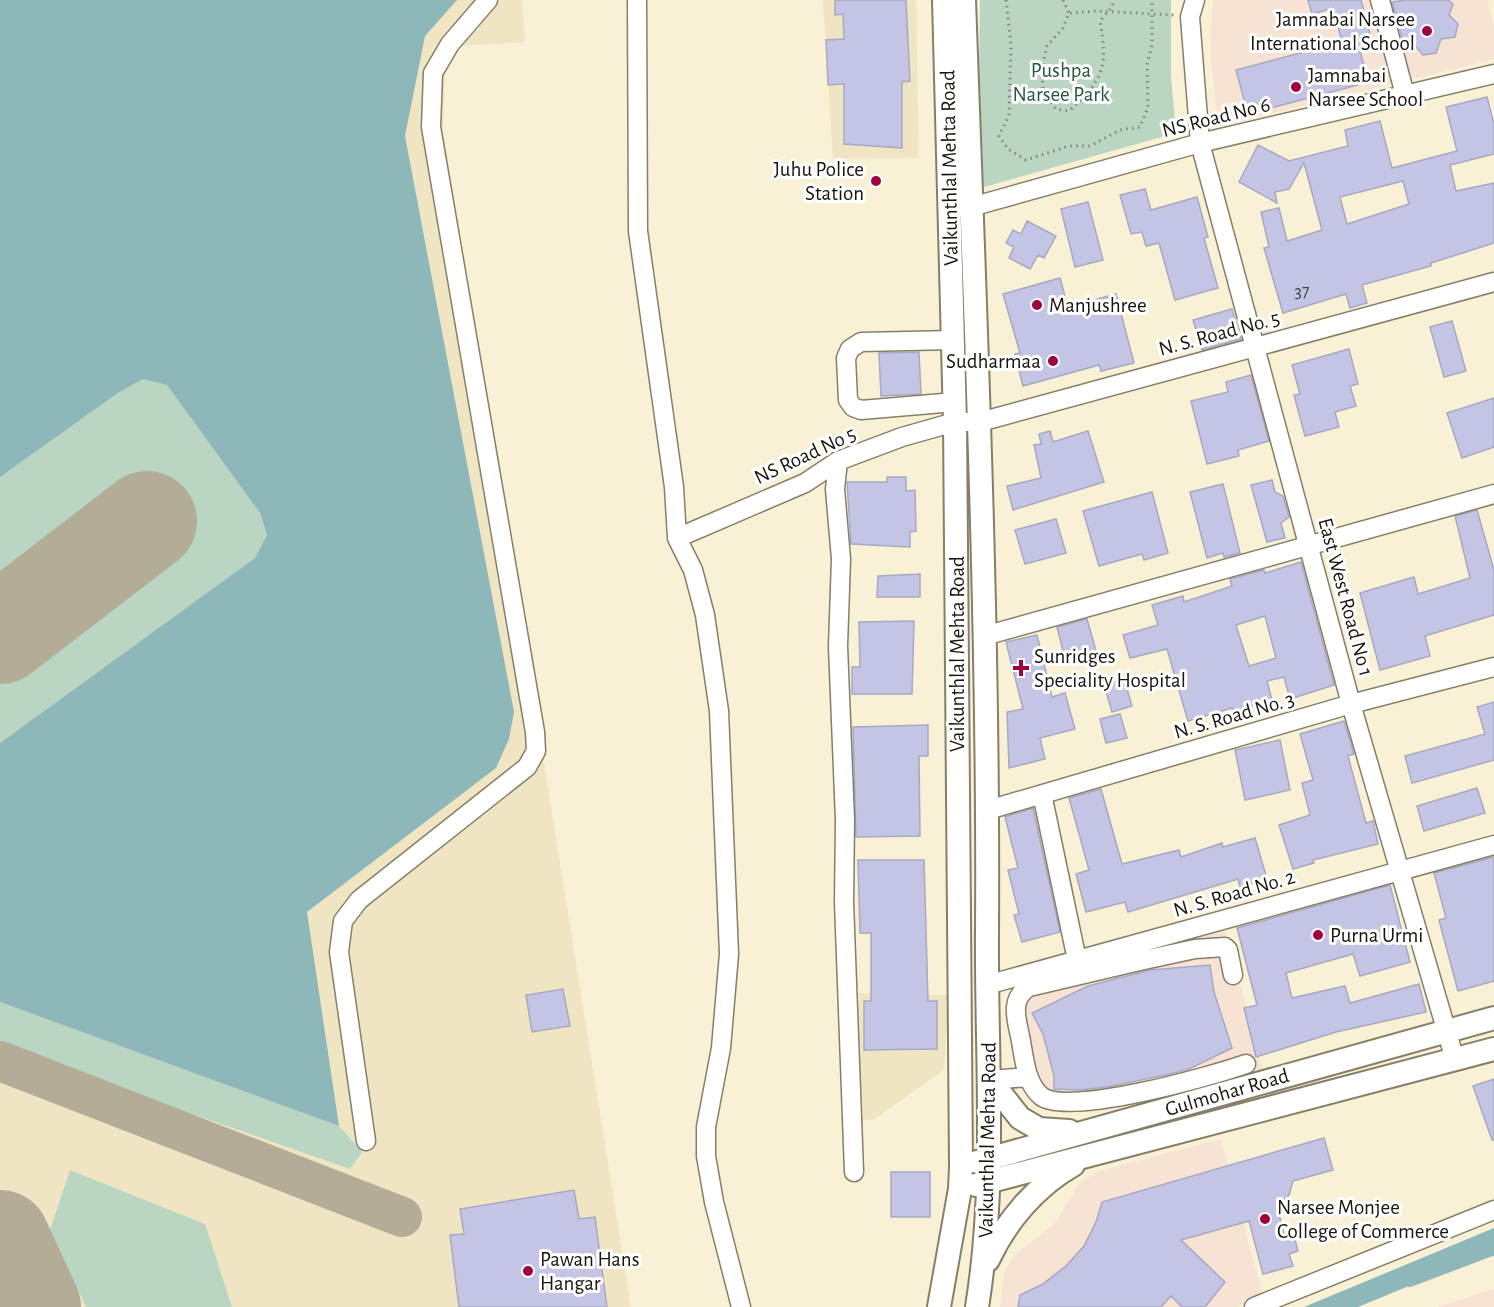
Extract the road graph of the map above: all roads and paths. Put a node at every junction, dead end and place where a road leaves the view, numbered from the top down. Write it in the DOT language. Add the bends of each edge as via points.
graph roads {
  1 [pos="488,0"];
  2 [pos="637,0"];
  3 [pos="944,0"];
  4 [pos="964,0"];
  5 [pos="1006,0"];
  6 [pos="1063,0"];
  7 [pos="1114,0"];
  8 [pos="1152,0"];
  9 [pos="1380,0"];
  10 [pos="1192,9"];
  11 [pos="1108,12"];
  12 [pos="1069,14"];
  13 [pos="1152,16"];
  14 [pos="1494,74"];
  15 [pos="1405,95"];
  16 [pos="1200,143"];
  17 [pos="961,207"];
  18 [pos="1494,282"];
  19 [pos="953,340"];
  20 [pos="1255,346"];
  21 [pos="955,412"];
  22 [pos="980,422"];
  23 [pos="838,461"];
  24 [pos="1494,494"];
  25 [pos="677,538"];
  26 [pos="1309,545"];
  27 [pos="984,636"];
  28 [pos="1494,667"];
  29 [pos="1352,704"];
  30 [pos="1042,794"];
  31 [pos="988,810"];
  32 [pos="1494,845"];
  33 [pos="1401,870"];
  34 [pos="1177,932"];
  35 [pos="1183,952"];
  36 [pos="1077,960"];
  37 [pos="1233,975"];
  38 [pos="1038,983"];
  39 [pos="987,985"];
  40 [pos="1494,1018"];
  41 [pos="1446,1031"];
  42 [pos="1494,1049"];
  43 [pos="1455,1060"];
  44 [pos="1248,1068"];
  45 [pos="1292,1074"];
  46 [pos="1029,1077"];
  47 [pos="990,1080"];
  48 [pos="1299,1101"];
  49 [pos="1084,1132"];
  50 [pos="366,1141"];
  51 [pos="1090,1156"];
  52 [pos="990,1159"];
  53 [pos="961,1166"];
  54 [pos="854,1172"];
  55 [pos="990,1181"];
  56 [pos="960,1189"];
  57 [pos="1494,1210"];
  58 [pos="983,1271"];
  59 [pos="741,1307"];
  60 [pos="939,1307"];
  61 [pos="977,1307"];
  62 [pos="1254,1307"];
  1 -- 50 [label="street" via="450,44 433,73 431,128 536,751 527,767 359,900 343,921 339,952"];
  2 -- 25 [label="street" via="638,231 674,488"];
  3 -- 17 [label="main road, Vaikunthlal Mehta Road"];
  4 -- 17 [label="main road, Vaikunthlal Mehta Road"];
  5 -- 13 [label="path" via="1011,44 1009,115 999,136 1008,149 1026,160 1069,146 1090,146 1120,130 1140,127 1148,107"];
  6 -- 12 [label="path"];
  7 -- 11 [label="path"];
  8 -- 13 [label="path"];
  9 -- 15 [label="street"];
  10 -- 13 [label="path"];
  10 -- 16 [label="street, East West Road No 1"];
  11 -- 12 [label="path"];
  11 -- 12 [label="path" via="1100,21 1104,67 1098,82 1069,111 1056,109 1043,91 1042,68 1047,46"];
  11 -- 13 [label="path"];
  14 -- 15 [label="street, NS Road No 6"];
  15 -- 16 [label="street, NS Road No 6"];
  16 -- 17 [label="street, NS Road No 6"];
  16 -- 20 [label="street, East West Road No 1"];
  17 -- 19 [label="main road, Vaikunthlal Mehta Road"];
  17 -- 22 [label="main road, Vaikunthlal Mehta Road"];
  18 -- 20 [label="street, N. S. Road No. 5"];
  19 -- 21 [label="main road, Vaikunthlal Mehta Road"];
  19 -- 21 [label="street" via="861,342 846,357 848,400 853,407"];
  20 -- 22 [label="street, N. S. Road No. 5"];
  20 -- 26 [label="street, East West Road No 1"];
  21 -- 22 [label="street, N. S. Road No. 5"];
  21 -- 23 [label="street, NS Road No 5"];
  21 -- 53 [label="main road, Vaikunthlal Mehta Road"];
  22 -- 27 [label="main road, Vaikunthlal Mehta Road"];
  23 -- 25 [label="street, NS Road No 5" via="806,483"];
  23 -- 54 [label="street" via="838,646"];
  24 -- 26 [label="street"];
  25 -- 59 [label="street" via="693,570 705,615 719,711 729,954 721,1048 706,1127 706,1156"];
  26 -- 27 [label="street"];
  26 -- 29 [label="street, East West Road No 1"];
  27 -- 31 [label="main road, Vaikunthlal Mehta Road"];
  28 -- 29 [label="street, N. S. Road No. 3"];
  29 -- 30 [label="street, N. S. Road No. 3"];
  29 -- 33 [label="street, East West Road No 1"];
  30 -- 31 [label="street, N. S. Road No. 3"];
  30 -- 36 [label="street"];
  31 -- 39 [label="main road, Vaikunthlal Mehta Road"];
  32 -- 33 [label="street, N. S. Road No. 2"];
  33 -- 34 [label="street, N. S. Road No. 2"];
  33 -- 41 [label="street, East West Road No 1"];
  34 -- 35 [label="street"];
  34 -- 36 [label="street, N. S. Road No. 2"];
  35 -- 37 [label="street" via="1225,947"];
  35 -- 38 [label="street"];
  36 -- 38 [label="street, N. S. Road No. 2"];
  38 -- 39 [label="street, N. S. Road No. 2"];
  38 -- 46 [label="street" via="1021,993 1015,1009"];
  39 -- 47 [label="main road, Vaikunthlal Mehta Road"];
  40 -- 41 [label="main road, Gulmohar Road"];
  41 -- 43 [label="street, East West Road No 1"];
  41 -- 45 [label="main road, Gulmohar Road"];
  42 -- 43 [label="main road, Gulmohar Road"];
  43 -- 48 [label="main road, Gulmohar Road"];
  44 -- 45 [label="main road, Gulmohar Road"];
  44 -- 46 [label="street" via="1070,1103 1041,1096"];
  44 -- 49 [label="main road, Gulmohar Road"];
  45 -- 48 [label="main road"];
  46 -- 47 [label="street"];
  47 -- 49 [label="main road" via="1020,1118 1039,1129"];
  47 -- 52 [label="main road, Vaikunthlal Mehta Road"];
  48 -- 51 [label="main road, Gulmohar Road"];
  49 -- 52 [label="main road, Gulmohar Road"];
  51 -- 55 [label="main road, Gulmohar Road"];
  51 -- 58 [label="main road" via="1063,1171 1028,1201 996,1242"];
  52 -- 53 [label="main road, Gulmohar Road"];
  52 -- 55 [label="main road, Vaikunthlal Mehta Road"];
  53 -- 56 [label="main road, Vaikunthlal Mehta Road"];
  55 -- 56 [label="main road, Gulmohar Road"];
  55 -- 58 [label="main road, Vaikunthlal Mehta Road"];
  56 -- 60 [label="main road, Vaikunthlal Mehta Road"];
  57 -- 62 [label="street"];
  58 -- 61 [label="main road, Vaikunthlal Mehta Road"];
}
